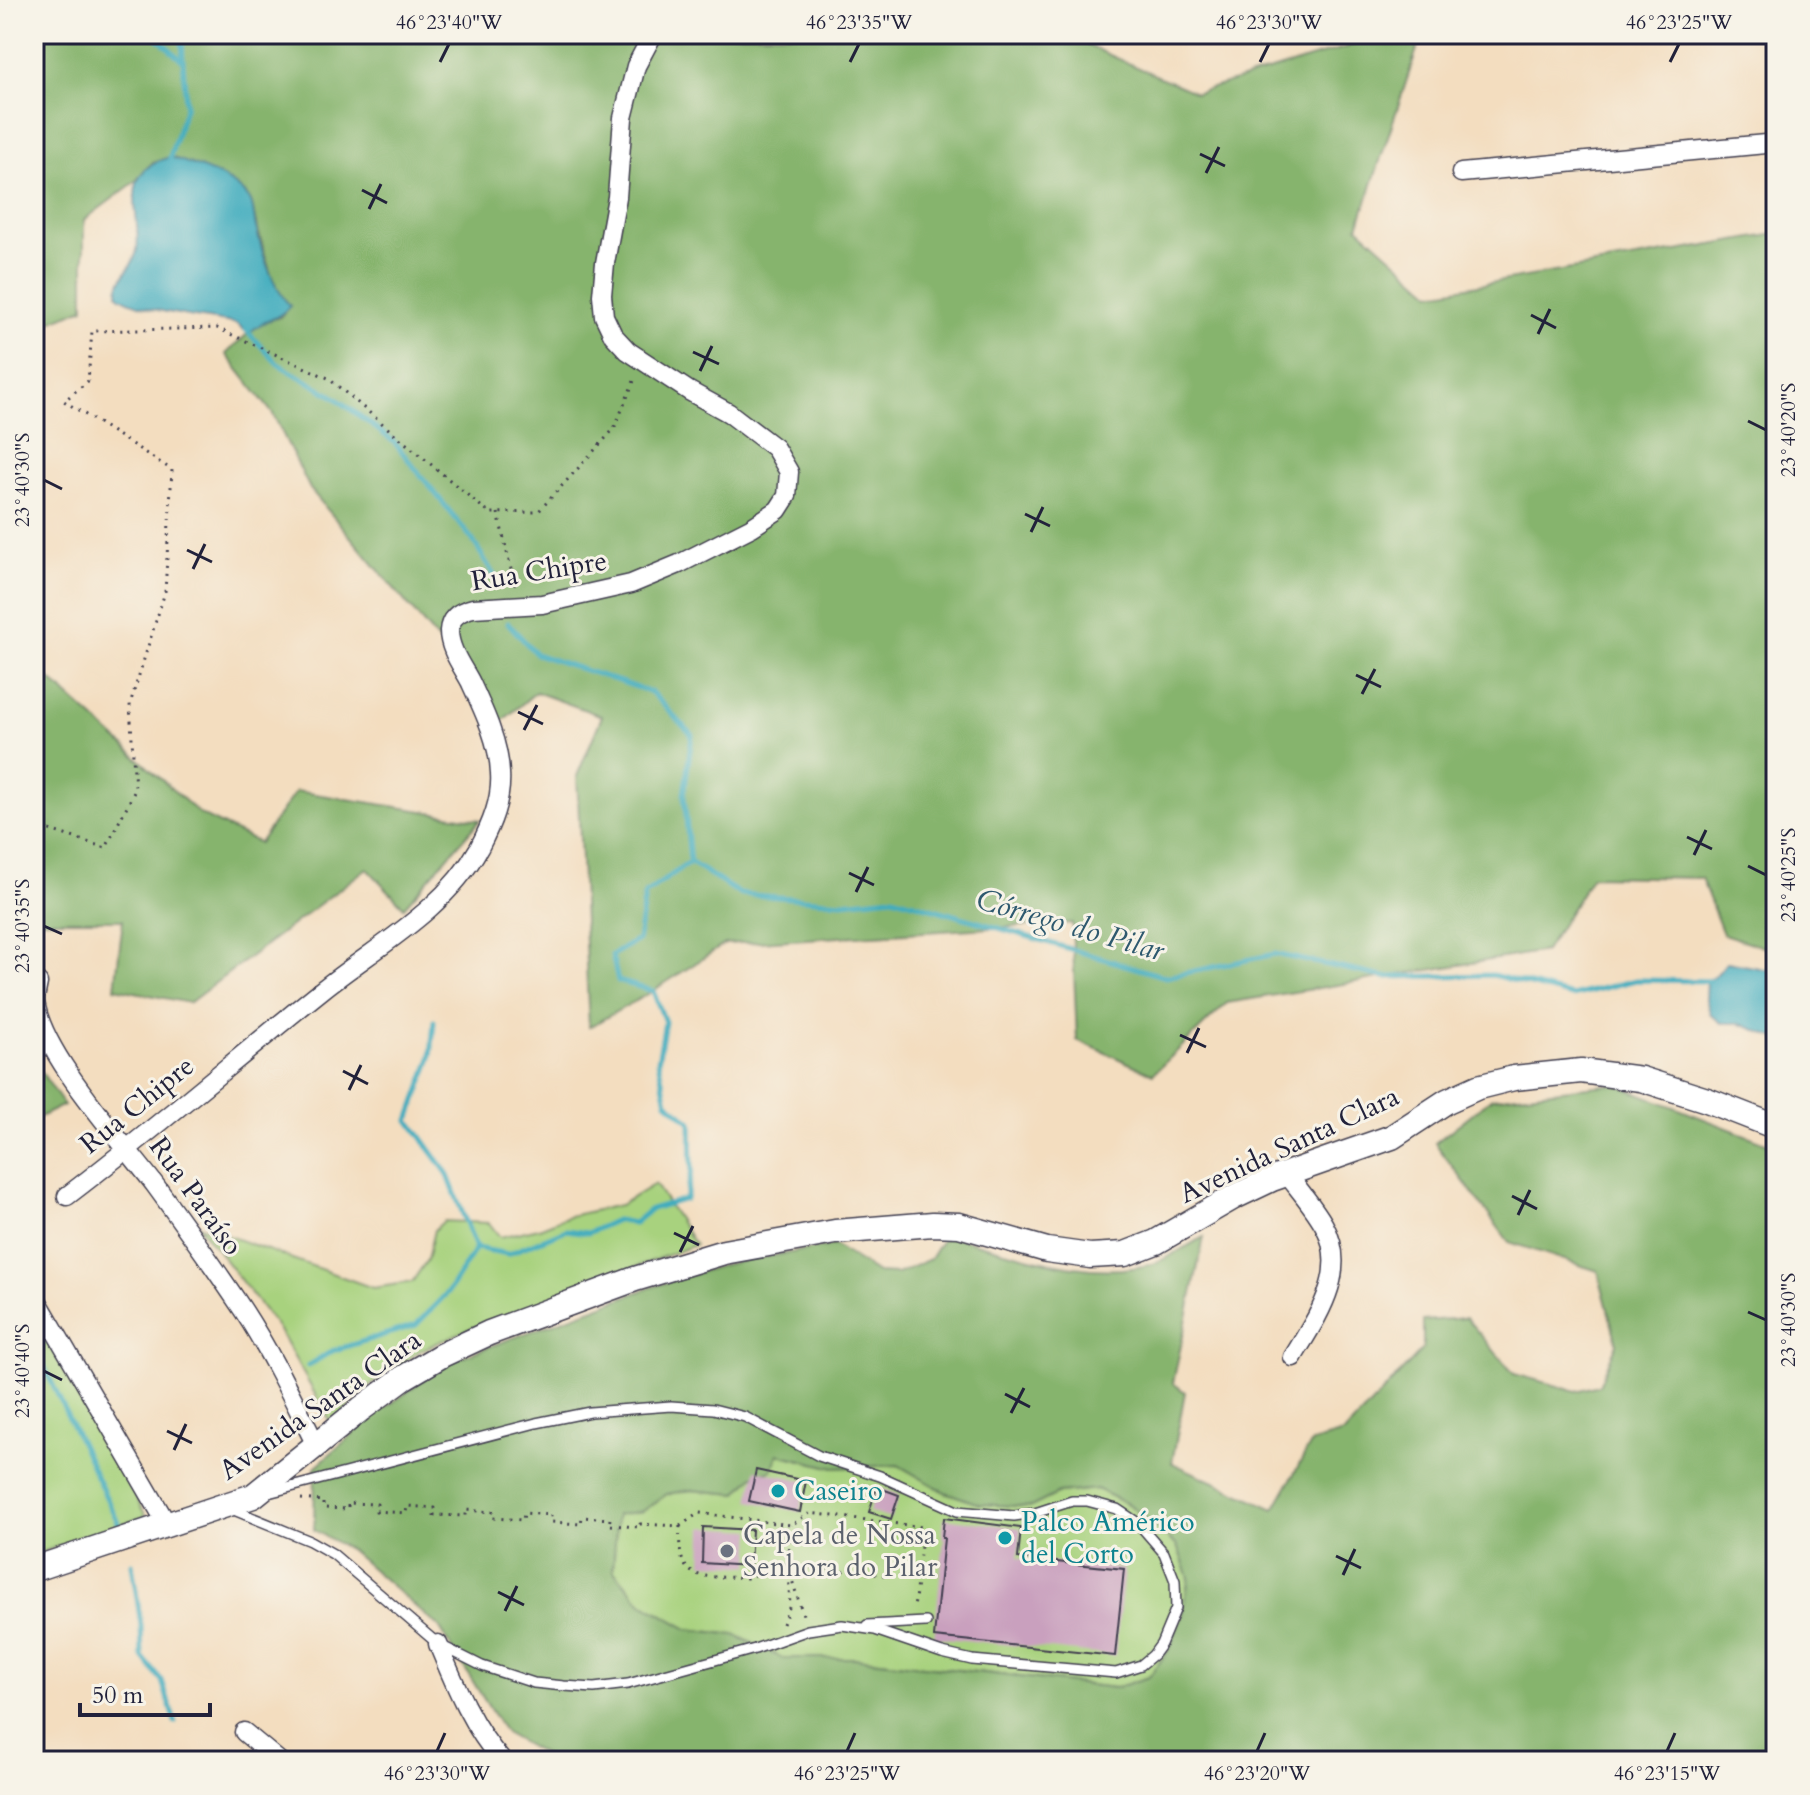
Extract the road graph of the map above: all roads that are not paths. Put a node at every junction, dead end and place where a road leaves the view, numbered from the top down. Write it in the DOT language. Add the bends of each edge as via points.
graph roads {
  1 [pos="653,34"];
  2 [pos="1776,143"];
  3 [pos="1461,173"];
  4 [pos="38,983"];
  5 [pos="1776,1127"];
  6 [pos="128,1149"];
  7 [pos="1287,1174"];
  8 [pos="67,1196"];
  9 [pos="34,1295"];
  10 [pos="1293,1357"];
  11 [pos="316,1445"];
  12 [pos="253,1496"];
  13 [pos="226,1507"];
  14 [pos="167,1524"];
  15 [pos="34,1569"];
  16 [pos="926,1622"];
  17 [pos="856,1626"];
  18 [pos="438,1644"];
  19 [pos="244,1732"];
  20 [pos="279,1761"];
  21 [pos="502,1761"];
  1 -- 6 [label="street, Rua Chipre" via="636,66 623,118 605,263 604,316 628,351 775,448 789,472 787,496 778,510 752,527 631,584 542,604 463,610 450,624 449,637 481,704 500,772 490,825 469,863 409,926 325,987"];
  2 -- 3 [label="street"];
  4 -- 6 [label="street, Rua Paraíso" via="35,1000 51,1041 91,1104"];
  5 -- 7 [label="street, Avenida Santa Clara" via="1641,1079 1581,1071 1478,1087 1392,1137"];
  6 -- 8 [label="street, Rua Chipre"];
  6 -- 11 [label="street, Rua Paraíso" via="244,1312"];
  7 -- 10 [label="street" via="1324,1225 1333,1248 1334,1274"];
  7 -- 11 [label="street, Avenida Santa Clara" via="1125,1254 1047,1250 959,1225 933,1224 835,1232 724,1252 635,1279 442,1355"];
  9 -- 14 [label="street"];
  11 -- 12 [label="street, Avenida Santa Clara"];
  12 -- 13 [label="street, Avenida Santa Clara"];
  12 -- 17 [label="lane" via="590,1412 671,1406 713,1409 745,1417 819,1456 880,1476 957,1511 1014,1516 1072,1501 1117,1509 1153,1539 1175,1581 1176,1608 1161,1644 1141,1665 1116,1673 964,1659"];
  13 -- 14 [label="street, Avenida Santa Clara"];
  13 -- 18 [label="lane" via="333,1554"];
  14 -- 15 [label="street, Avenida Santa Clara"];
  16 -- 17 [label="lane"];
  17 -- 18 [label="lane" via="808,1630 628,1684 594,1688 534,1683"];
  18 -- 21 [label="street" via="471,1716"];
  19 -- 20 [label="street"];
}
